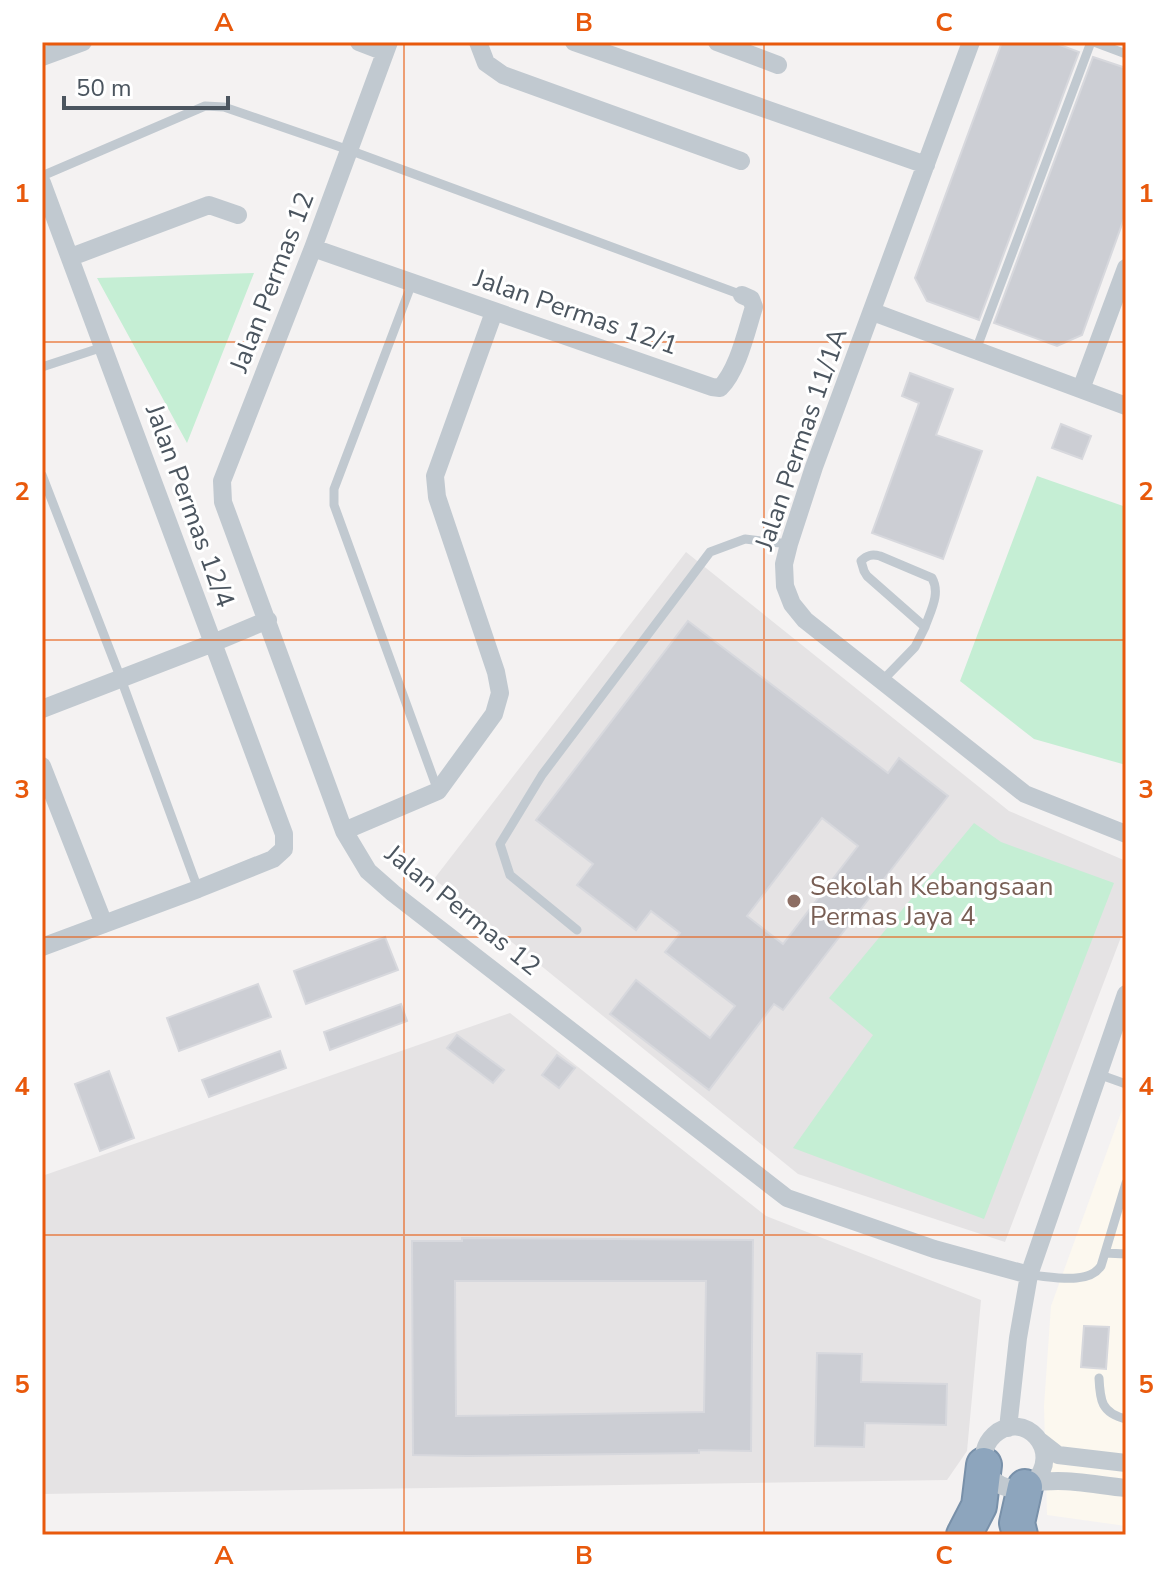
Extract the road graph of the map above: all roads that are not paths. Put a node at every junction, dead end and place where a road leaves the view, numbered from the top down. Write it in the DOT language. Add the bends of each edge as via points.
graph roads {
  1 [pos="83,42"];
  2 [pos="359,42"];
  3 [pos="478,42"];
  4 [pos="574,42"];
  5 [pos="717,42"];
  6 [pos="971,42"];
  7 [pos="1093,42"];
  8 [pos="387,47"];
  9 [pos="1126,54"];
  10 [pos="42,57"];
  11 [pos="778,65"];
  12 [pos="349,150"];
  13 [pos="741,161"];
  14 [pos="926,165"];
  15 [pos="42,176"];
  16 [pos="42,183"];
  17 [pos="238,215"];
  18 [pos="313,248"];
  19 [pos="71,257"];
  20 [pos="1126,268"];
  21 [pos="412,283"];
  22 [pos="742,295"];
  23 [pos="494,312"];
  24 [pos="873,312"];
  25 [pos="103,347"];
  26 [pos="976,350"];
  27 [pos="42,367"];
  28 [pos="1081,389"];
  29 [pos="1126,406"];
  30 [pos="42,475"];
  31 [pos="789,544"];
  32 [pos="268,620"];
  33 [pos="925,627"];
  34 [pos="213,643"];
  35 [pos="121,679"];
  36 [pos="882,681"];
  37 [pos="42,709"];
  38 [pos="42,766"];
  39 [pos="438,791"];
  40 [pos="344,831"];
  41 [pos="1126,834"];
  42 [pos="198,889"];
  43 [pos="104,924"];
  44 [pos="577,930"];
  45 [pos="42,947"];
  46 [pos="1126,994"];
  47 [pos="1098,1074"];
  48 [pos="1126,1084"];
  49 [pos="1126,1183"];
  50 [pos="1105,1253"];
  51 [pos="1126,1254"];
  52 [pos="1029,1275"];
  53 [pos="1099,1378"];
  54 [pos="1126,1419"];
  55 [pos="1008,1428"];
  56 [pos="1040,1441"];
  57 [pos="1126,1463"];
  58 [pos="984,1465"];
  59 [pos="1029,1485"];
  60 [pos="1126,1488"];
  61 [pos="964,1535"];
  62 [pos="1020,1535"];
  1 -- 10 [label="street"];
  2 -- 8 [label="street"];
  3 -- 13 [label="street" via="486,63 503,75"];
  4 -- 14 [label="street"];
  5 -- 11 [label="street"];
  6 -- 14 [label="street, Jalan Permas 11/1A"];
  7 -- 9 [label="lane"];
  7 -- 26 [label="lane"];
  8 -- 12 [label="street, Jalan Permas 12"];
  12 -- 15 [label="lane" via="224,107 205,106"];
  12 -- 18 [label="street, Jalan Permas 12"];
  12 -- 22 [label="lane"];
  14 -- 24 [label="street, Jalan Permas 11/1A"];
  16 -- 19 [label="street, Jalan Permas 12/4"];
  17 -- 19 [label="street" via="209,205"];
  18 -- 21 [label="street, Jalan Permas 12/1"];
  18 -- 32 [label="street, Jalan Permas 12" via="222,481 223,502"];
  19 -- 25 [label="street, Jalan Permas 12/4"];
  20 -- 28 [label="street"];
  21 -- 23 [label="street, Jalan Permas 12/1"];
  21 -- 39 [label="lane" via="334,489 334,505"];
  22 -- 23 [label="street, Jalan Permas 12/1" via="754,307 734,367 720,388"];
  23 -- 39 [label="street" via="435,476 437,497 500,693 494,714"];
  24 -- 26 [label="street"];
  24 -- 31 [label="street, Jalan Permas 11/1A"];
  25 -- 27 [label="lane"];
  25 -- 34 [label="street, Jalan Permas 12/4"];
  26 -- 28 [label="street"];
  28 -- 29 [label="street"];
  30 -- 35 [label="lane"];
  31 -- 36 [label="street, Jalan Permas 11/1A" via="785,586 792,604"];
  31 -- 44 [label="lane" via="745,539 710,552 542,775 500,844 510,875"];
  32 -- 34 [label="street"];
  32 -- 40 [label="street, Jalan Permas 12"];
  33 -- 33 [label="lane" via="936,595 932,578 874,554 865,557 864,571"];
  33 -- 36 [label="lane" via="915,647"];
  34 -- 35 [label="street"];
  34 -- 42 [label="street, Jalan Permas 12/4" via="284,834 284,849 273,859"];
  35 -- 37 [label="street"];
  35 -- 42 [label="lane"];
  36 -- 41 [label="street, Jalan Permas 11/1A" via="1025,794"];
  38 -- 43 [label="street"];
  39 -- 40 [label="street"];
  40 -- 52 [label="street, Jalan Permas 12" via="368,871 393,893 787,1198 934,1249"];
  42 -- 43 [label="street"];
  43 -- 45 [label="street"];
  46 -- 47 [label="street"];
  47 -- 48 [label="lane"];
  47 -- 52 [label="street"];
  49 -- 50 [label="lane"];
  50 -- 51 [label="lane"];
  50 -- 52 [label="lane" via="1096,1274 1083,1278"];
  52 -- 55 [label="street"];
  53 -- 54 [label="lane" via="1100,1400 1111,1415"];
  55 -- 56 [label="street" via="1026,1430"];
  55 -- 58 [label="street" via="991,1438"];
  56 -- 57 [label="street" via="1058,1455"];
  56 -- 59 [label="street" via="1046,1459 1040,1476"];
  58 -- 59 [label="street" via="988,1475 1005,1487"];
  58 -- 61 [label="highway" via="979,1506"];
  59 -- 60 [label="street" via="1058,1481"];
  59 -- 62 [label="highway" via="1017,1523"];
}
